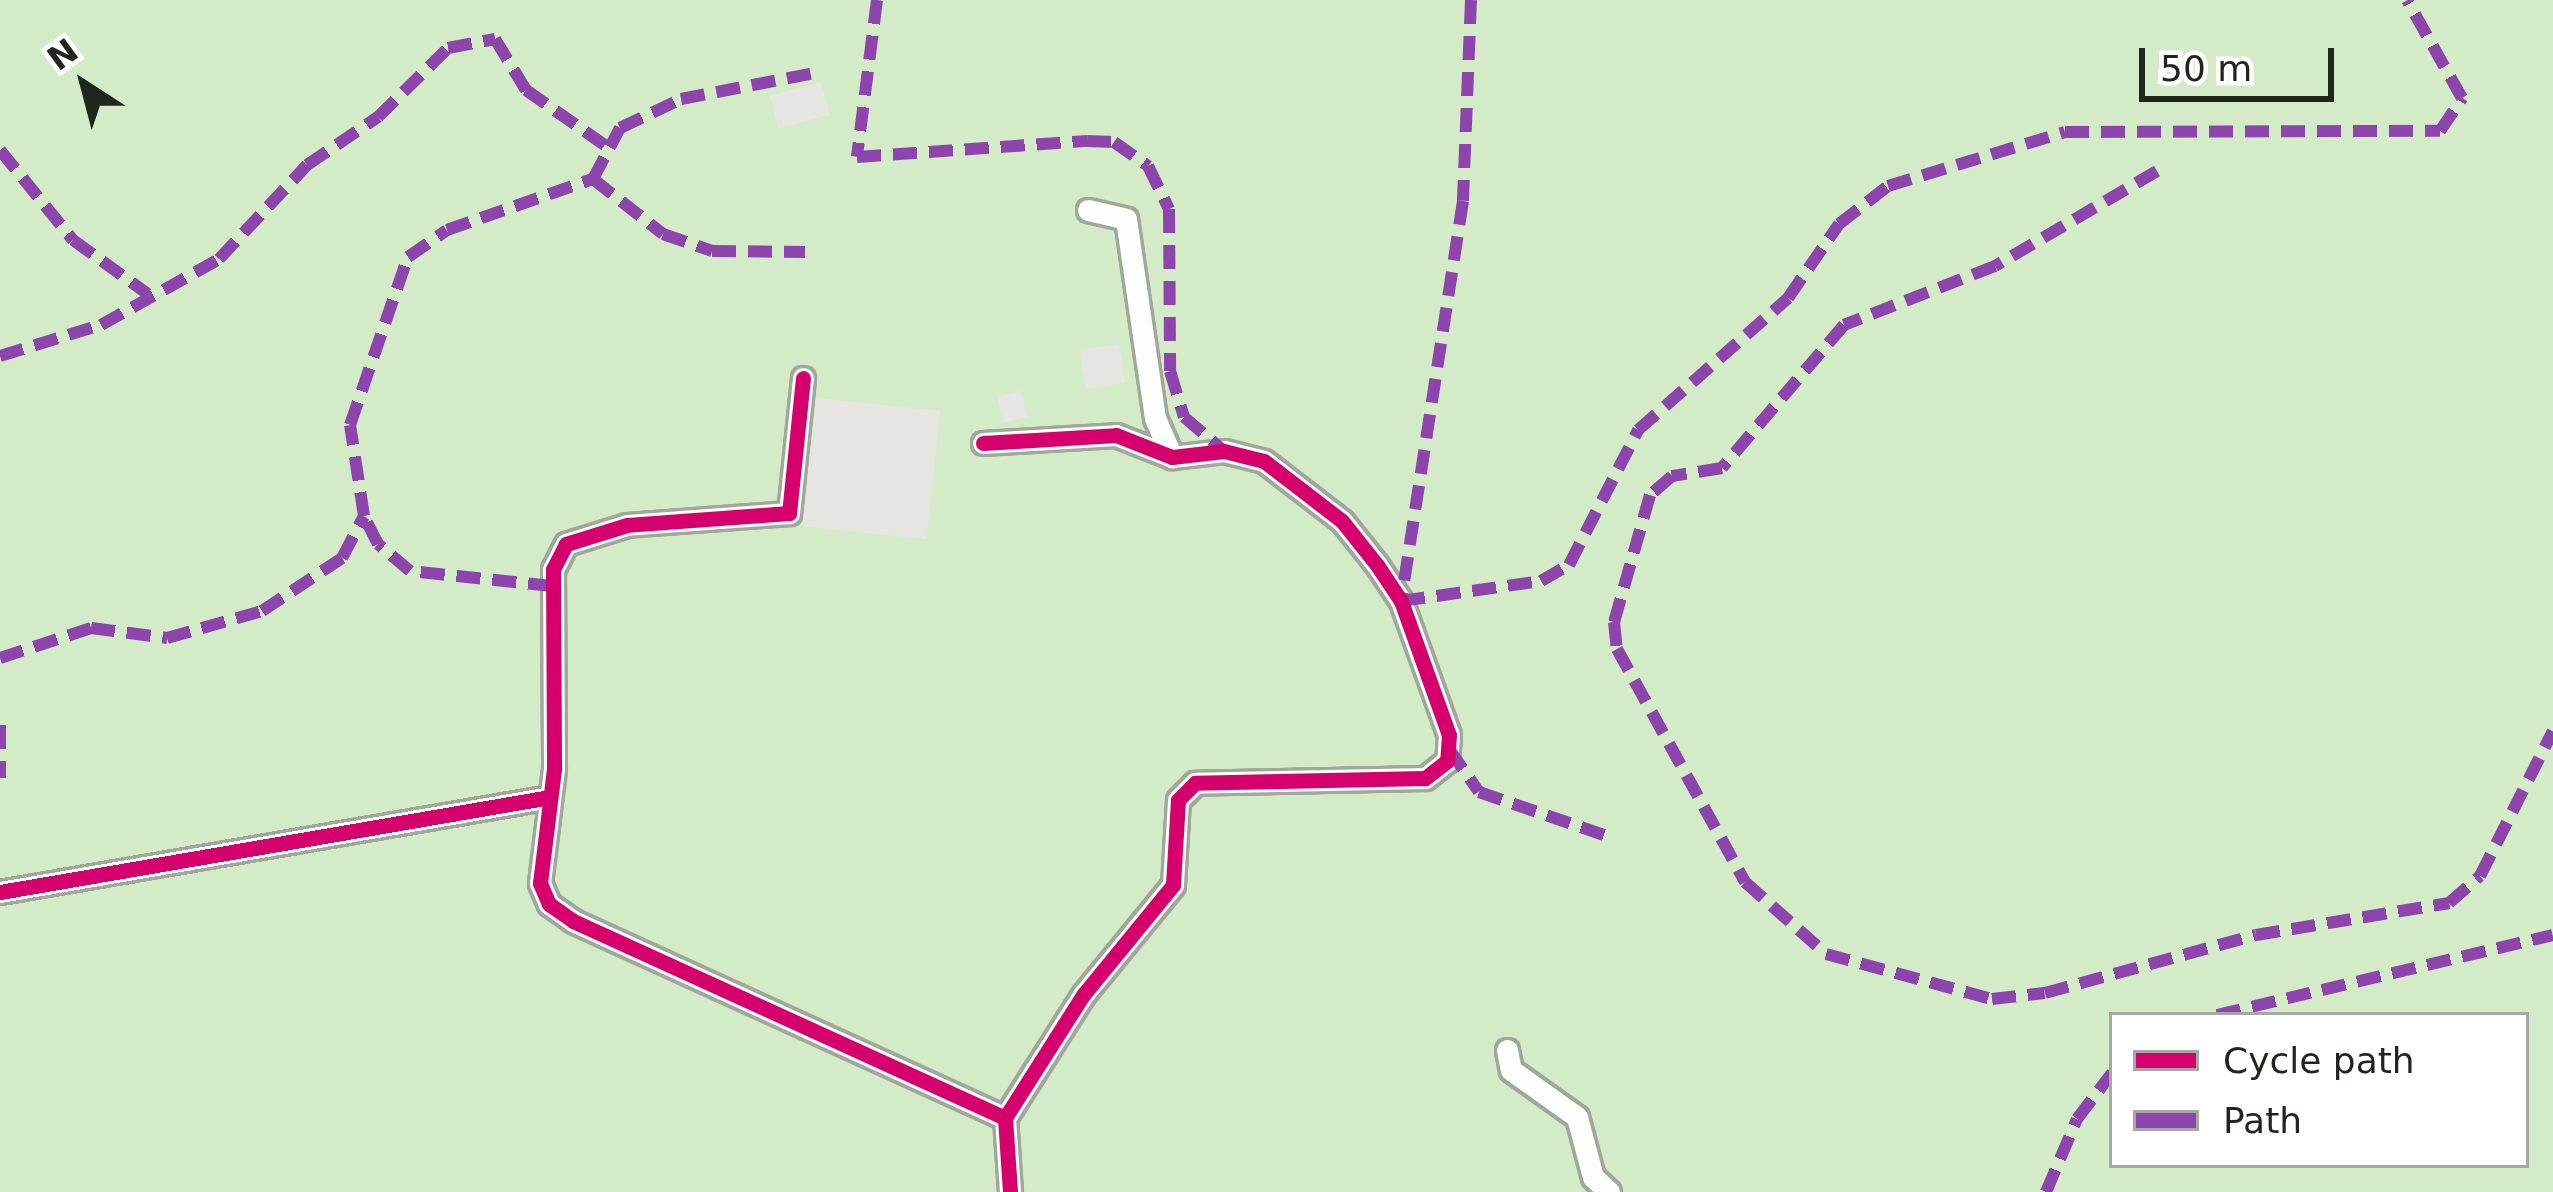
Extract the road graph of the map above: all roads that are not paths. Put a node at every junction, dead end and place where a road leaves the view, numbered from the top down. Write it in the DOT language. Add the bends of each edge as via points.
graph roads {
  1 [pos="1088,210"];
  2 [pos="803,378"];
  3 [pos="983,442"];
  4 [pos="1172,458"];
  5 [pos="544,799"];
  6 [pos="0,892"];
  7 [pos="1507,1049"];
  8 [pos="1005,1118"];
  9 [pos="1010,1192"];
  10 [pos="1609,1192"];
  1 -- 4 [label="street" via="1126,219 1154,418"];
  2 -- 5 [label="street" via="789,512 627,525 566,544 553,569 554,770"];
  3 -- 4 [label="street" via="1116,435"];
  4 -- 8 [label="street" via="1224,452 1264,461 1342,521 1401,601 1449,735 1447,761 1425,778 1195,783 1178,800 1173,885 1083,995"];
  5 -- 6 [label="street"];
  5 -- 8 [label="street" via="540,883 549,904"];
  7 -- 10 [label="street" via="1511,1070 1577,1117 1593,1177"];
  8 -- 9 [label="street"];
}
